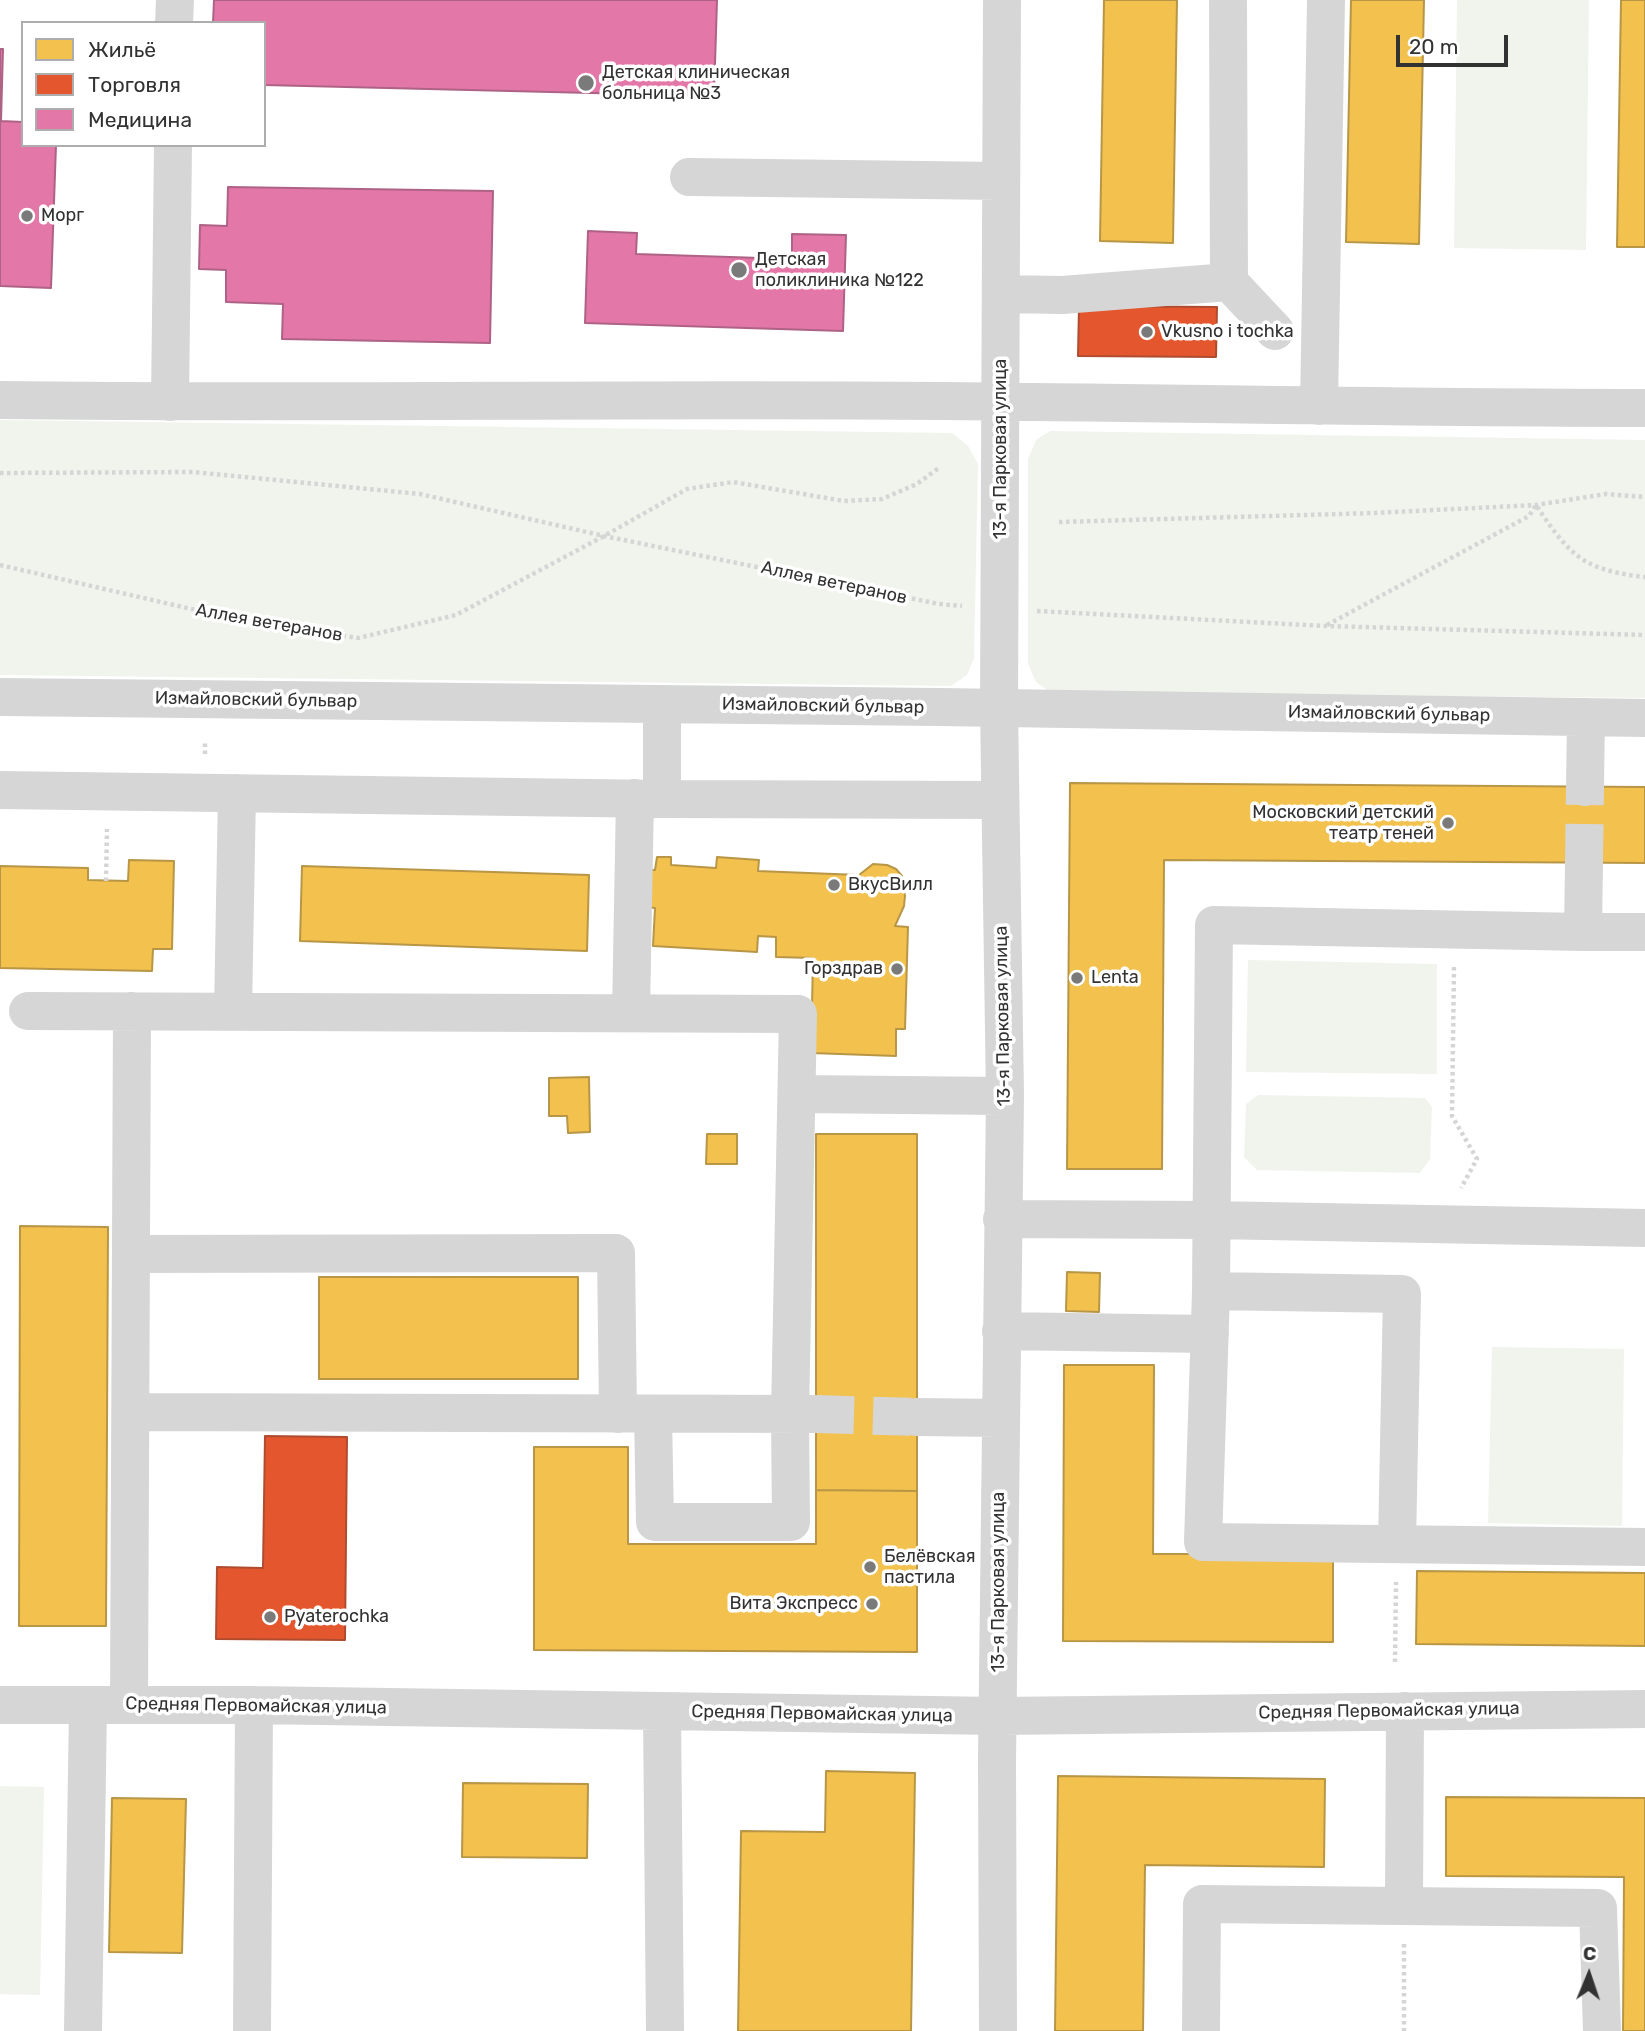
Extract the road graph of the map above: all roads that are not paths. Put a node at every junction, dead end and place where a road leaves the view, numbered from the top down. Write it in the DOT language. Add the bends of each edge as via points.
graph roads {
  1 [pos="175,0"];
  2 [pos="1002,0"];
  3 [pos="1228,0"];
  4 [pos="1326,0"];
  5 [pos="174,21"];
  6 [pos="173,147"];
  7 [pos="689,177"];
  8 [pos="1002,181"];
  9 [pos="1229,282"];
  10 [pos="1001,294"];
  11 [pos="1275,331"];
  12 [pos="0,400"];
  13 [pos="170,402"];
  14 [pos="1002,402"];
  15 [pos="1319,406"];
  16 [pos="1645,408"];
  17 [pos="0,697"];
  18 [pos="662,704"];
  19 [pos="999,708"];
  20 [pos="1586,717"];
  21 [pos="1645,718"];
  22 [pos="1585,787"];
  23 [pos="0,790"];
  24 [pos="237,793"];
  25 [pos="648,798"];
  26 [pos="1000,800"];
  27 [pos="1584,862"];
  28 [pos="1583,932"];
  29 [pos="1645,932"];
  30 [pos="132,1011"];
  31 [pos="233,1011"];
  32 [pos="631,1013"];
  33 [pos="51,1016"];
  34 [pos="797,1094"];
  35 [pos="1005,1096"];
  36 [pos="1002,1219"];
  37 [pos="1212,1220"];
  38 [pos="1645,1228"];
  39 [pos="132,1254"];
  40 [pos="1211,1291"];
  41 [pos="1001,1331"];
  42 [pos="1210,1334"];
  43 [pos="131,1412"];
  44 [pos="635,1414"];
  45 [pos="803,1414"];
  46 [pos="917,1417"];
  47 [pos="1001,1418"];
  48 [pos="1397,1544"];
  49 [pos="1645,1547"];
  50 [pos="0,1705"];
  51 [pos="129,1705"];
  52 [pos="254,1705"];
  53 [pos="88,1706"];
  54 [pos="1645,1709"];
  55 [pos="1405,1711"];
  56 [pos="662,1712"];
  57 [pos="998,1716"];
  58 [pos="1404,1906"];
  59 [pos="83,2031"];
  60 [pos="252,2031"];
  61 [pos="665,2031"];
  62 [pos="998,2031"];
  63 [pos="1201,2031"];
  64 [pos="1602,2031"];
  1 -- 5 [label="street"];
  2 -- 8 [label="street, 13-я Парковая улица"];
  3 -- 9 [label="street"];
  4 -- 15 [label="street"];
  6 -- 13 [label="street"];
  7 -- 8 [label="street"];
  8 -- 10 [label="street, 13-я Парковая улица"];
  9 -- 10 [label="street" via="1062,295"];
  9 -- 11 [label="street"];
  10 -- 14 [label="street, 13-я Парковая улица"];
  12 -- 13 [label="street"];
  13 -- 14 [label="street"];
  14 -- 15 [label="street"];
  14 -- 19 [label="street, 13-я Парковая улица"];
  15 -- 16 [label="street"];
  17 -- 18 [label="street, Измайловский бульвар"];
  18 -- 19 [label="street, Измайловский бульвар"];
  18 -- 25 [label="street"];
  19 -- 20 [label="street, Измайловский бульвар"];
  19 -- 26 [label="street, 13-я Парковая улица"];
  20 -- 21 [label="street, Измайловский бульвар"];
  20 -- 22 [label="street"];
  23 -- 24 [label="street"];
  24 -- 25 [label="street"];
  24 -- 31 [label="street"];
  25 -- 26 [label="street"];
  25 -- 32 [label="street"];
  26 -- 35 [label="street, 13-я Парковая улица"];
  27 -- 28 [label="street"];
  28 -- 29 [label="street"];
  28 -- 37 [label="street" via="1214,925"];
  30 -- 31 [label="street"];
  30 -- 33 [label="street"];
  30 -- 39 [label="street"];
  31 -- 32 [label="street"];
  32 -- 34 [label="street" via="799,1014"];
  34 -- 35 [label="street"];
  34 -- 45 [label="street"];
  35 -- 36 [label="street, 13-я Парковая улица"];
  36 -- 37 [label="street"];
  36 -- 41 [label="street, 13-я Парковая улица"];
  37 -- 38 [label="street"];
  37 -- 40 [label="street"];
  39 -- 43 [label="street"];
  39 -- 44 [label="street" via="616,1253"];
  40 -- 42 [label="street"];
  40 -- 48 [label="street" via="1402,1294"];
  41 -- 42 [label="street"];
  41 -- 47 [label="street, 13-я Парковая улица"];
  42 -- 48 [label="street" via="1203,1542"];
  43 -- 44 [label="street"];
  43 -- 51 [label="street"];
  44 -- 45 [label="street"];
  44 -- 45 [label="street" via="655,1522 791,1522"];
  46 -- 47 [label="street"];
  47 -- 57 [label="street, 13-я Парковая улица"];
  48 -- 49 [label="street"];
  50 -- 53 [label="street, Средняя Первомайская улица"];
  51 -- 52 [label="street, Средняя Первомайская улица"];
  51 -- 53 [label="street, Средняя Первомайская улица"];
  52 -- 56 [label="street, Средняя Первомайская улица"];
  52 -- 60 [label="street"];
  53 -- 59 [label="street"];
  54 -- 55 [label="street, Средняя Первомайская улица"];
  55 -- 57 [label="street, Средняя Первомайская улица"];
  55 -- 58 [label="street"];
  56 -- 57 [label="street, Средняя Первомайская улица"];
  56 -- 61 [label="street"];
  57 -- 62 [label="street, 13-я Парковая улица"];
  58 -- 63 [label="street" via="1202,1904"];
  58 -- 64 [label="street" via="1598,1908"];
}
